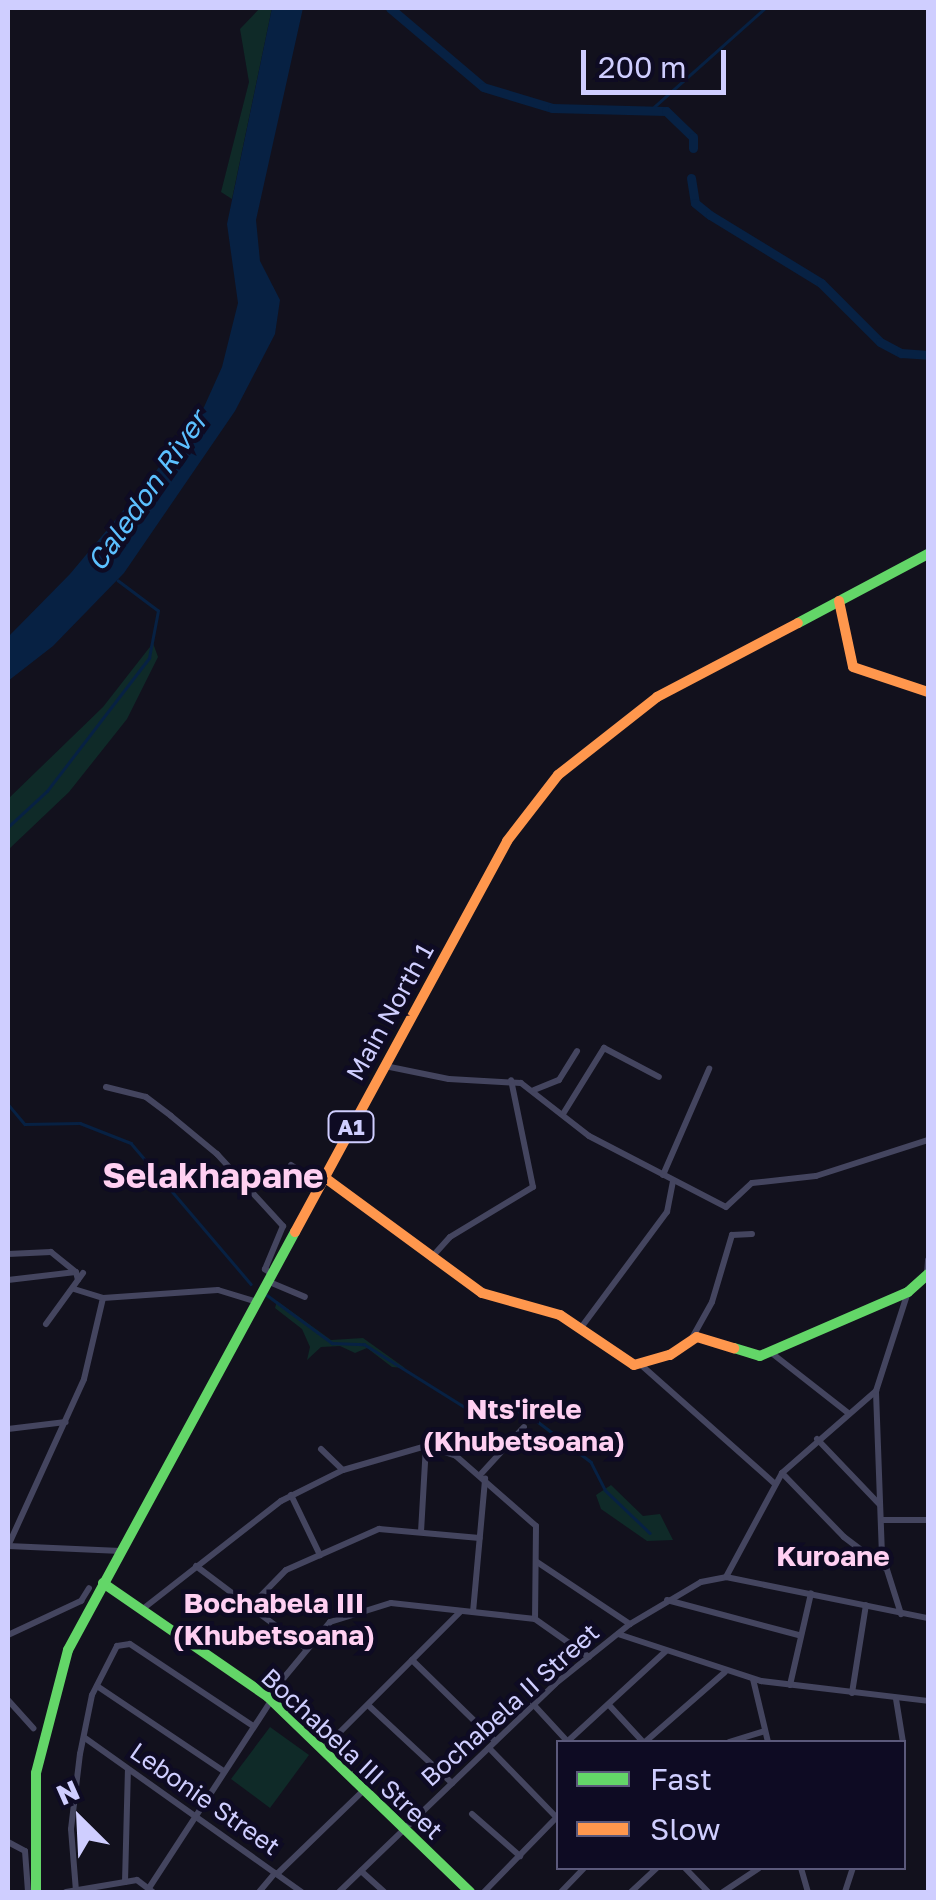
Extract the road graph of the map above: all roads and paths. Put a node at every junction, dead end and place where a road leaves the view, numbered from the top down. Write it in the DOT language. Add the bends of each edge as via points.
graph roads {
  1 [pos="928,554"];
  2 [pos="838,601"];
  3 [pos="928,692"];
  4 [pos="480,890"];
  5 [pos="493,892"];
  6 [pos="577,1051"];
  7 [pos="383,1066"];
  8 [pos="709,1070"];
  9 [pos="658,1077"];
  10 [pos="511,1080"];
  11 [pos="106,1087"];
  12 [pos="534,1090"];
  13 [pos="563,1114"];
  14 [pos="928,1140"];
  15 [pos="291,1165"];
  16 [pos="663,1175"];
  17 [pos="322,1180"];
  18 [pos="673,1181"];
  19 [pos="752,1234"];
  20 [pos="8,1254"];
  21 [pos="430,1259"];
  22 [pos="928,1260"];
  23 [pos="928,1275"];
  24 [pos="268,1277"];
  25 [pos="78,1279"];
  26 [pos="8,1280"];
  27 [pos="908,1292"];
  28 [pos="305,1297"];
  29 [pos="103,1298"];
  30 [pos="255,1301"];
  31 [pos="46,1324"];
  32 [pos="580,1329"];
  33 [pos="692,1338"];
  34 [pos="769,1352"];
  35 [pos="640,1364"];
  36 [pos="876,1391"];
  37 [pos="856,1408"];
  38 [pos="848,1413"];
  39 [pos="876,1419"];
  40 [pos="66,1422"];
  41 [pos="524,1428"];
  42 [pos="8,1429"];
  43 [pos="817,1439"];
  44 [pos="426,1446"];
  45 [pos="322,1448"];
  46 [pos="343,1470"];
  47 [pos="782,1473"];
  48 [pos="483,1477"];
  49 [pos="775,1484"];
  50 [pos="291,1495"];
  51 [pos="880,1506"];
  52 [pos="883,1520"];
  53 [pos="928,1520"];
  54 [pos="421,1532"];
  55 [pos="480,1538"];
  56 [pos="8,1546"];
  57 [pos="121,1552"];
  58 [pos="320,1555"];
  59 [pos="537,1562"];
  60 [pos="196,1566"];
  61 [pos="885,1568"];
  62 [pos="726,1577"];
  63 [pos="103,1583"];
  64 [pos="90,1588"];
  65 [pos="811,1593"];
  66 [pos="88,1599"];
  67 [pos="667,1600"];
  68 [pos="866,1605"];
  69 [pos="251,1606"];
  70 [pos="144,1608"];
  71 [pos="461,1611"];
  72 [pos="473,1612"];
  73 [pos="901,1614"];
  74 [pos="928,1618"];
  75 [pos="535,1620"];
  76 [pos="630,1624"];
  77 [pos="618,1634"];
  78 [pos="8,1635"];
  79 [pos="799,1635"];
  80 [pos="308,1649"];
  81 [pos="666,1650"];
  82 [pos="589,1657"];
  83 [pos="412,1660"];
  84 [pos="725,1672"];
  85 [pos="753,1679"];
  86 [pos="97,1686"];
  87 [pos="790,1686"];
  88 [pos="852,1692"];
  89 [pos="895,1698"];
  90 [pos="270,1699"];
  91 [pos="915,1701"];
  92 [pos="928,1701"];
  93 [pos="8,1704"];
  94 [pos="533,1704"];
  95 [pos="368,1705"];
  96 [pos="609,1705"];
  97 [pos="900,1708"];
  98 [pos="253,1726"];
  99 [pos="33,1728"];
  100 [pos="764,1730"];
  101 [pos="84,1738"];
  102 [pos="567,1740"];
  103 [pos="571,1740"];
  104 [pos="642,1740"];
  105 [pos="646,1740"];
  106 [pos="735,1740"];
  107 [pos="767,1740"];
  108 [pos="903,1740"];
  109 [pos="492,1744"];
  110 [pos="322,1749"];
  111 [pos="128,1770"];
  112 [pos="222,1770"];
  113 [pos="452,1783"];
  114 [pos="364,1790"];
  115 [pos="472,1814"];
  116 [pos="556,1815"];
  117 [pos="190,1816"];
  118 [pos="556,1819"];
  119 [pos="404,1830"];
  120 [pos="8,1842"];
  121 [pos="520,1856"];
  122 [pos="582,1870"];
  123 [pos="655,1870"];
  124 [pos="687,1870"];
  125 [pos="755,1870"];
  126 [pos="361,1871"];
  127 [pos="276,1874"];
  128 [pos="125,1882"];
  129 [pos="102,1890"];
  130 [pos="151,1890"];
  131 [pos="76,1891"];
  132 [pos="28,1892"];
  133 [pos="36,1892"];
  134 [pos="66,1892"];
  135 [pos="259,1892"];
  136 [pos="302,1892"];
  137 [pos="339,1892"];
  138 [pos="384,1892"];
  139 [pos="470,1892"];
  140 [pos="484,1892"];
  141 [pos="560,1892"];
  142 [pos="631,1892"];
  143 [pos="708,1892"];
  144 [pos="723,1892"];
  1 -- 2 [label="main road, Main North 1 / A1"];
  2 -- 3 [label="main road" via="853,667"];
  2 -- 4 [label="main road, Main North 1 / A1" via="657,697 592,744 534,804"];
  4 -- 5 [label="street"];
  4 -- 7 [label="main road, Main North 1 / A1"];
  6 -- 12 [label="street" via="559,1080"];
  7 -- 10 [label="street" via="448,1079"];
  7 -- 17 [label="main road, Main North 1 / A1"];
  8 -- 16 [label="street"];
  9 -- 13 [label="street" via="604,1048"];
  10 -- 12 [label="street"];
  10 -- 21 [label="street" via="533,1187 450,1237"];
  11 -- 24 [label="street" via="146,1097 172,1116 218,1154 284,1226 265,1268"];
  12 -- 13 [label="street"];
  13 -- 16 [label="street" via="589,1136"];
  14 -- 18 [label="street" via="816,1176 752,1183 726,1207"];
  15 -- 17 [label="street"];
  16 -- 18 [label="street"];
  17 -- 21 [label="main road"];
  17 -- 24 [label="main road, Main North 1 / A1"];
  18 -- 32 [label="street" via="667,1212"];
  19 -- 33 [label="street" via="732,1236 712,1302"];
  20 -- 25 [label="street" via="46,1250"];
  21 -- 32 [label="main road" via="482,1293 560,1315"];
  22 -- 23 [label="street"];
  23 -- 27 [label="main road"];
  24 -- 28 [label="street"];
  24 -- 30 [label="main road, Main North 1 / A1"];
  25 -- 26 [label="street"];
  25 -- 29 [label="street"];
  25 -- 31 [label="street"];
  27 -- 34 [label="main road"];
  27 -- 36 [label="street"];
  29 -- 30 [label="street" via="218,1290"];
  29 -- 40 [label="street"];
  30 -- 57 [label="main road, Main North 1 / A1"];
  32 -- 35 [label="main road"];
  33 -- 34 [label="main road" via="753,1357"];
  33 -- 35 [label="main road" via="670,1355"];
  34 -- 38 [label="street"];
  35 -- 49 [label="street"];
  36 -- 37 [label="street"];
  36 -- 39 [label="street"];
  37 -- 38 [label="street"];
  37 -- 39 [label="street"];
  38 -- 43 [label="street"];
  39 -- 51 [label="street"];
  40 -- 42 [label="street"];
  40 -- 56 [label="street"];
  41 -- 48 [label="street"];
  43 -- 47 [label="street"];
  43 -- 51 [label="street"];
  44 -- 46 [label="street"];
  44 -- 48 [label="street" via="456,1456"];
  44 -- 54 [label="street"];
  45 -- 46 [label="street"];
  46 -- 50 [label="street"];
  47 -- 49 [label="street"];
  47 -- 61 [label="street" via="844,1537"];
  48 -- 55 [label="street"];
  48 -- 59 [label="street" via="536,1526"];
  49 -- 62 [label="street"];
  50 -- 58 [label="street"];
  50 -- 60 [label="street"];
  51 -- 52 [label="street"];
  52 -- 53 [label="street"];
  52 -- 61 [label="street"];
  54 -- 55 [label="street"];
  54 -- 58 [label="street" via="379,1530"];
  55 -- 72 [label="street"];
  56 -- 57 [label="street"];
  57 -- 63 [label="main road, Main North 1 / A1"];
  58 -- 69 [label="street" via="286,1570"];
  59 -- 75 [label="street"];
  59 -- 76 [label="street"];
  60 -- 69 [label="street"];
  60 -- 70 [label="street"];
  61 -- 73 [label="street"];
  62 -- 65 [label="street"];
  62 -- 67 [label="street, Bochabela II Street"];
  63 -- 66 [label="main road, Main North 1 / A1"];
  63 -- 70 [label="main road, Bochabela III Street"];
  64 -- 66 [label="street"];
  65 -- 68 [label="street"];
  65 -- 79 [label="street"];
  66 -- 78 [label="street"];
  66 -- 133 [label="main road, Main North 1 / A1" via="38,1752 32,1820"];
  67 -- 76 [label="street, Bochabela II Street"];
  67 -- 79 [label="street"];
  68 -- 73 [label="street"];
  68 -- 88 [label="street"];
  69 -- 80 [label="street"];
  70 -- 90 [label="main road, Bochabela III Street"];
  71 -- 72 [label="street"];
  71 -- 80 [label="street" via="370,1607 330,1622"];
  71 -- 83 [label="street"];
  72 -- 75 [label="street"];
  73 -- 74 [label="street"];
  75 -- 82 [label="street"];
  76 -- 77 [label="street, Bochabela II Street"];
  77 -- 81 [label="street"];
  77 -- 82 [label="street, Bochabela II Street"];
  79 -- 87 [label="street"];
  80 -- 90 [label="street"];
  81 -- 84 [label="street"];
  81 -- 96 [label="street"];
  82 -- 94 [label="street, Bochabela II Street"];
  83 -- 95 [label="street"];
  83 -- 109 [label="street"];
  84 -- 85 [label="street"];
  84 -- 105 [label="street"];
  85 -- 87 [label="street"];
  85 -- 100 [label="street"];
  86 -- 98 [label="street" via="117,1646 130,1644"];
  86 -- 101 [label="street"];
  86 -- 112 [label="street"];
  87 -- 88 [label="street"];
  88 -- 89 [label="street"];
  89 -- 91 [label="street"];
  89 -- 97 [label="street"];
  90 -- 98 [label="street"];
  90 -- 110 [label="main road, Bochabela III Street"];
  91 -- 92 [label="street"];
  91 -- 97 [label="street"];
  93 -- 99 [label="street"];
  94 -- 102 [label="street"];
  94 -- 109 [label="street, Bochabela II Street"];
  95 -- 110 [label="street"];
  95 -- 113 [label="street"];
  96 -- 103 [label="street"];
  96 -- 104 [label="street"];
  97 -- 108 [label="street"];
  98 -- 112 [label="street"];
  100 -- 106 [label="street"];
  100 -- 107 [label="street"];
  101 -- 111 [label="street, Lebonie Street"];
  101 -- 131 [label="street" via="71,1829"];
  109 -- 113 [label="street, Bochabela II Street"];
  109 -- 116 [label="street"];
  110 -- 114 [label="main road, Bochabela III Street"];
  111 -- 117 [label="street, Lebonie Street"];
  111 -- 128 [label="street"];
  112 -- 117 [label="street"];
  113 -- 119 [label="street, Bochabela II Street"];
  114 -- 119 [label="main road, Bochabela III Street"];
  114 -- 127 [label="street"];
  115 -- 121 [label="street"];
  117 -- 127 [label="street, Lebonie Street"];
  117 -- 130 [label="street"];
  118 -- 121 [label="street"];
  119 -- 126 [label="street, Bochabela II Street"];
  119 -- 139 [label="main road, Bochabela III Street"];
  120 -- 132 [label="street" via="24,1851"];
  121 -- 140 [label="street"];
  122 -- 141 [label="street"];
  123 -- 142 [label="street"];
  124 -- 143 [label="street"];
  125 -- 144 [label="street"];
  126 -- 137 [label="street, Bochabela II Street"];
  126 -- 138 [label="street"];
  127 -- 135 [label="street"];
  127 -- 136 [label="street, Lebonie Street"];
  128 -- 129 [label="street"];
  128 -- 130 [label="street"];
  129 -- 131 [label="street"];
  131 -- 134 [label="street"];
}
